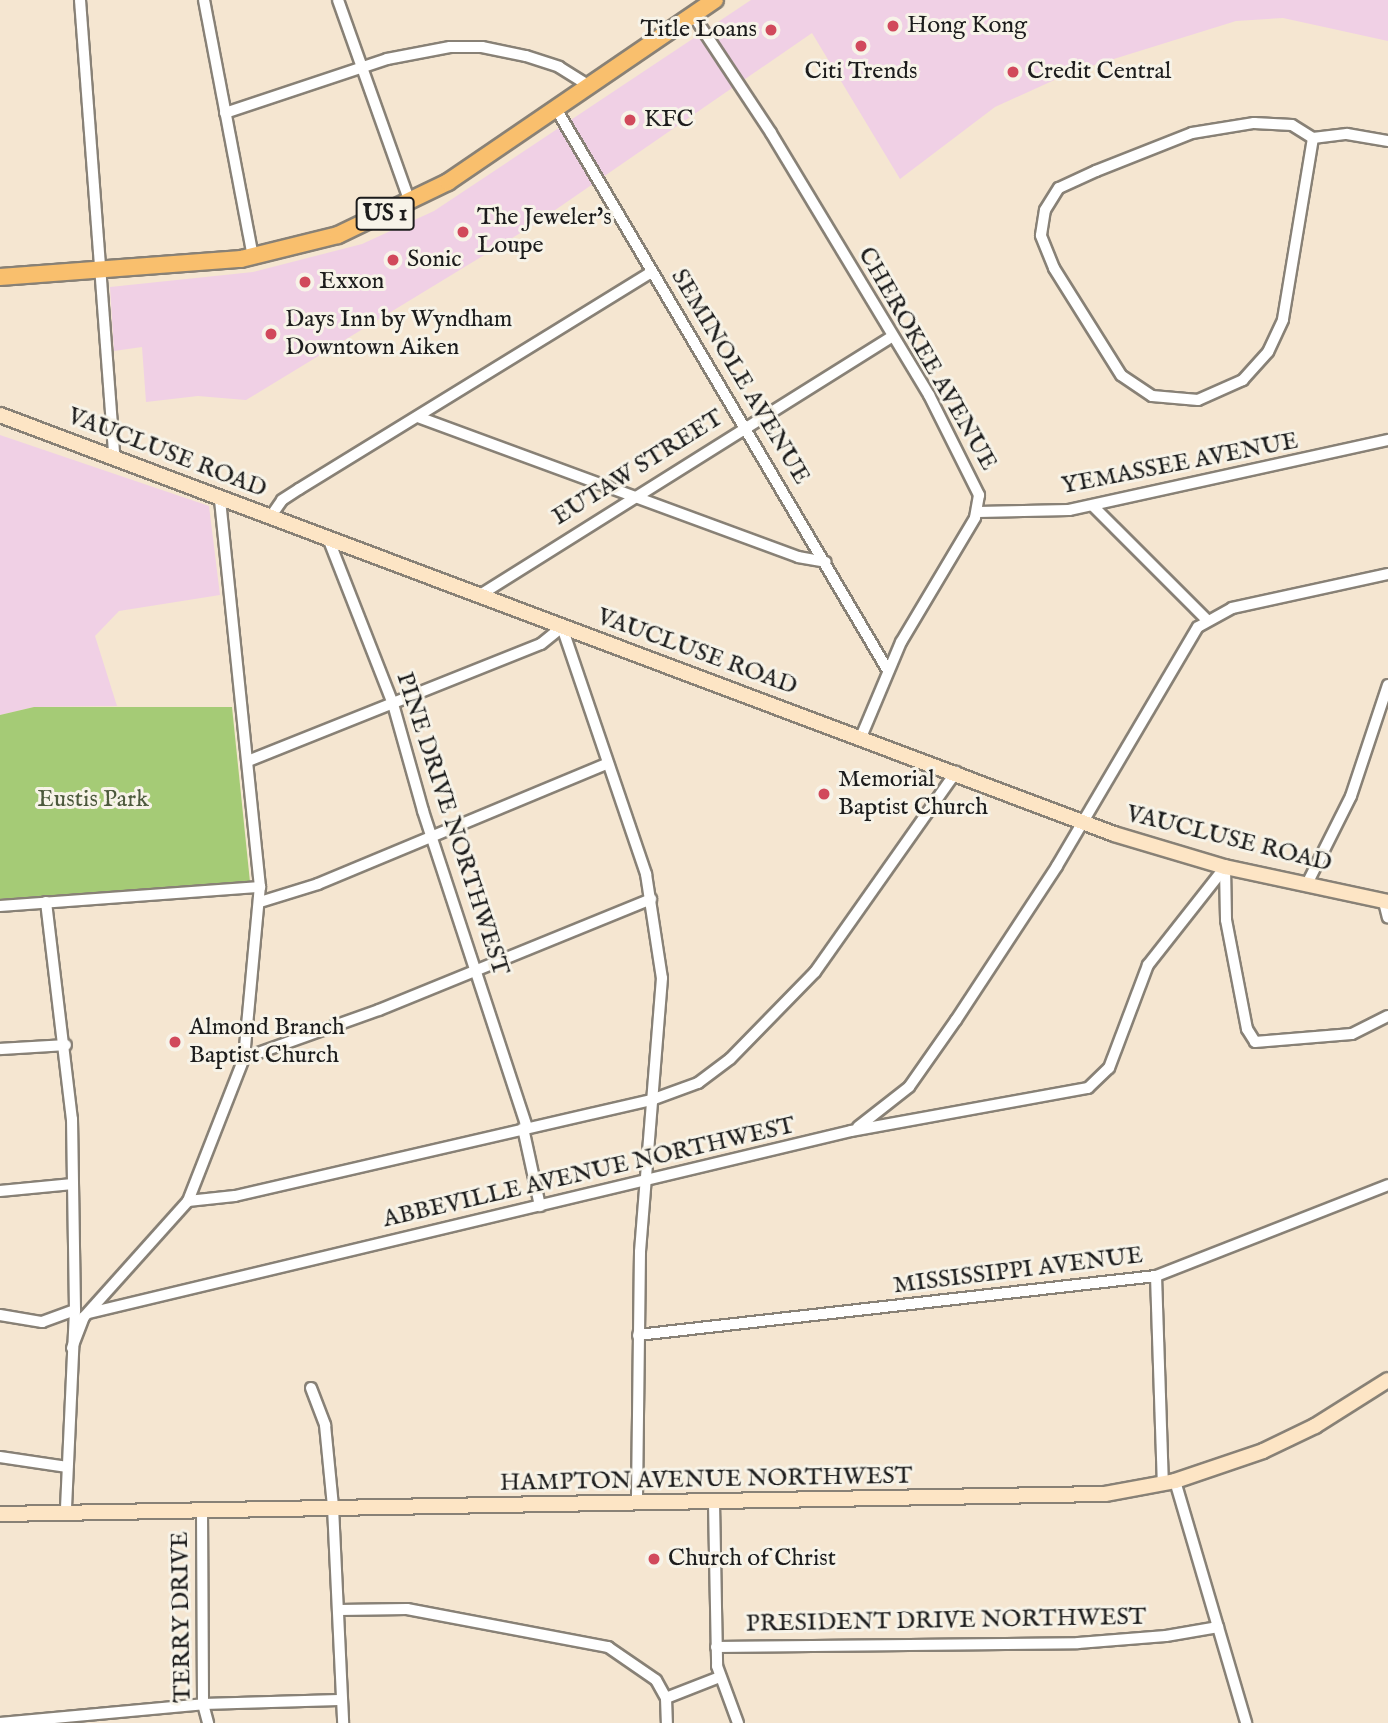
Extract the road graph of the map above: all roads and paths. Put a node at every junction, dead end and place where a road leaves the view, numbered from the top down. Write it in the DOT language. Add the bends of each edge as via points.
graph roads {
  1 [pos="80,0"];
  2 [pos="204,0"];
  3 [pos="338,0"];
  4 [pos="715,0"];
  5 [pos="693,15"];
  6 [pos="360,69"];
  7 [pos="588,85"];
  8 [pos="555,107"];
  9 [pos="225,113"];
  10 [pos="1313,138"];
  11 [pos="1388,141"];
  12 [pos="410,202"];
  13 [pos="253,257"];
  14 [pos="100,269"];
  15 [pos="652,272"];
  16 [pos="0,277"];
  17 [pos="893,336"];
  18 [pos="0,415"];
  19 [pos="418,417"];
  20 [pos="744,426"];
  21 [pos="1388,440"];
  22 [pos="114,457"];
  23 [pos="631,497"];
  24 [pos="220,498"];
  25 [pos="1093,506"];
  26 [pos="978,512"];
  27 [pos="271,516"];
  28 [pos="327,538"];
  29 [pos="826,562"];
  30 [pos="1388,574"];
  31 [pos="480,595"];
  32 [pos="1207,620"];
  33 [pos="562,627"];
  34 [pos="887,669"];
  35 [pos="1388,685"];
  36 [pos="393,704"];
  37 [pos="860,737"];
  38 [pos="248,761"];
  39 [pos="608,763"];
  40 [pos="956,772"];
  41 [pos="1082,822"];
  42 [pos="432,837"];
  43 [pos="1225,867"];
  44 [pos="1307,884"];
  45 [pos="260,887"];
  46 [pos="651,899"];
  47 [pos="46,902"];
  48 [pos="260,902"];
  49 [pos="1386,902"];
  50 [pos="0,906"];
  51 [pos="1388,918"];
  52 [pos="478,970"];
  53 [pos="1388,1016"];
  54 [pos="66,1045"];
  55 [pos="0,1049"];
  56 [pos="244,1058"];
  57 [pos="654,1100"];
  58 [pos="525,1128"];
  59 [pos="851,1131"];
  60 [pos="646,1178"];
  61 [pos="73,1185"];
  62 [pos="1388,1185"];
  63 [pos="0,1191"];
  64 [pos="188,1201"];
  65 [pos="540,1206"];
  66 [pos="1156,1276"];
  67 [pos="75,1310"];
  68 [pos="89,1313"];
  69 [pos="0,1315"];
  70 [pos="638,1335"];
  71 [pos="72,1348"];
  72 [pos="1388,1380"];
  73 [pos="311,1388"];
  74 [pos="0,1457"];
  75 [pos="67,1467"];
  76 [pos="1169,1482"];
  77 [pos="714,1503"];
  78 [pos="637,1504"];
  79 [pos="333,1507"];
  80 [pos="202,1510"];
  81 [pos="66,1511"];
  82 [pos="0,1514"];
  83 [pos="340,1610"];
  84 [pos="1218,1627"];
  85 [pos="716,1647"];
  86 [pos="720,1677"];
  87 [pos="666,1698"];
  88 [pos="339,1700"];
  89 [pos="203,1704"];
  90 [pos="0,1723"];
  91 [pos="208,1723"];
  92 [pos="343,1723"];
  93 [pos="667,1723"];
  94 [pos="738,1723"];
  95 [pos="1246,1723"];
  1 -- 14 [label="street"];
  2 -- 9 [label="street"];
  3 -- 6 [label="street"];
  4 -- 5 [label="main road, US 1"];
  5 -- 7 [label="main road, US 1"];
  5 -- 17 [label="street, CHEROKEE AVENUE" via="765,123"];
  6 -- 7 [label="street" via="426,50 482,47 559,67"];
  6 -- 9 [label="street"];
  6 -- 12 [label="street"];
  7 -- 8 [label="main road, US 1"];
  8 -- 12 [label="main road, US 1" via="448,182"];
  8 -- 15 [label="street, SEMINOLE AVENUE"];
  9 -- 13 [label="street"];
  10 -- 10 [label="street" via="1292,125 1254,123 1192,133 1076,180 1049,200 1041,227 1048,255 1101,346 1135,388 1162,399 1190,401 1230,388 1256,368 1283,320"];
  10 -- 11 [label="street" via="1347,135"];
  12 -- 13 [label="main road, US 1" via="315,243"];
  13 -- 14 [label="main road, US 1"];
  14 -- 16 [label="main road, US 1"];
  14 -- 22 [label="street"];
  15 -- 19 [label="street"];
  15 -- 20 [label="street, SEMINOLE AVENUE"];
  17 -- 20 [label="street, EUTAW STREET"];
  17 -- 26 [label="street, CHEROKEE AVENUE" via="971,471 979,495"];
  18 -- 22 [label="street, VAUCLUSE ROAD"];
  19 -- 23 [label="street"];
  19 -- 27 [label="street" via="282,500"];
  20 -- 23 [label="street, EUTAW STREET"];
  20 -- 29 [label="street, SEMINOLE AVENUE"];
  21 -- 25 [label="street, YEMASSEE AVENUE"];
  22 -- 24 [label="street, VAUCLUSE ROAD"];
  23 -- 29 [label="street" via="798,557"];
  23 -- 31 [label="street, EUTAW STREET"];
  24 -- 27 [label="street, VAUCLUSE ROAD"];
  24 -- 38 [label="street"];
  25 -- 26 [label="street, YEMASSEE AVENUE"];
  25 -- 32 [label="street"];
  26 -- 34 [label="street, CHEROKEE AVENUE"];
  27 -- 28 [label="street, VAUCLUSE ROAD"];
  28 -- 31 [label="street, VAUCLUSE ROAD"];
  28 -- 36 [label="street, PINE DRIVE NORTHWEST"];
  29 -- 34 [label="street, SEMINOLE AVENUE"];
  30 -- 32 [label="street" via="1232,608"];
  31 -- 33 [label="street, VAUCLUSE ROAD"];
  32 -- 41 [label="street" via="1183,646"];
  33 -- 36 [label="street" via="541,643"];
  33 -- 37 [label="street, VAUCLUSE ROAD"];
  33 -- 39 [label="street"];
  34 -- 37 [label="street, CHEROKEE AVENUE"];
  35 -- 44 [label="street" via="1351,796"];
  36 -- 38 [label="street"];
  36 -- 42 [label="street, PINE DRIVE NORTHWEST"];
  37 -- 40 [label="street, VAUCLUSE ROAD"];
  38 -- 45 [label="street"];
  39 -- 42 [label="street"];
  39 -- 46 [label="street"];
  40 -- 41 [label="street, VAUCLUSE ROAD"];
  40 -- 57 [label="street" via="853,923 788,1002 708,1077"];
  41 -- 43 [label="street, VAUCLUSE ROAD"];
  41 -- 59 [label="street" via="909,1087 881,1113"];
  42 -- 48 [label="street" via="318,884"];
  42 -- 52 [label="street, PINE DRIVE NORTHWEST"];
  43 -- 44 [label="street, VAUCLUSE ROAD"];
  43 -- 53 [label="street" via="1226,919 1247,1029 1255,1042 1352,1034"];
  43 -- 59 [label="street, ABBEVILLE AVENUE NORTHWEST" via="1148,965 1109,1068 1098,1080 1071,1092"];
  44 -- 49 [label="street, VAUCLUSE ROAD"];
  45 -- 47 [label="street"];
  45 -- 48 [label="street"];
  46 -- 52 [label="street"];
  46 -- 57 [label="street" via="662,978"];
  47 -- 50 [label="street"];
  47 -- 54 [label="street"];
  48 -- 56 [label="street"];
  49 -- 51 [label="street"];
  52 -- 56 [label="street"];
  52 -- 58 [label="street, PINE DRIVE NORTHWEST"];
  54 -- 55 [label="street"];
  54 -- 61 [label="street"];
  56 -- 64 [label="street"];
  57 -- 58 [label="street"];
  57 -- 60 [label="street"];
  58 -- 64 [label="street" via="235,1196"];
  58 -- 65 [label="street, PINE DRIVE NORTHWEST"];
  59 -- 60 [label="street, ABBEVILLE AVENUE NORTHWEST" via="704,1169"];
  60 -- 65 [label="street, ABBEVILLE AVENUE NORTHWEST"];
  60 -- 70 [label="street"];
  61 -- 63 [label="street"];
  61 -- 67 [label="street"];
  62 -- 66 [label="street, MISSISSIPPI AVENUE"];
  64 -- 68 [label="street"];
  65 -- 68 [label="street, ABBEVILLE AVENUE NORTHWEST"];
  66 -- 70 [label="street, MISSISSIPPI AVENUE"];
  66 -- 76 [label="street"];
  67 -- 69 [label="street" via="42,1322"];
  67 -- 71 [label="street"];
  68 -- 71 [label="street"];
  70 -- 78 [label="street"];
  71 -- 75 [label="street"];
  72 -- 76 [label="street, HAMPTON AVENUE NORTHWEST" via="1285,1441"];
  73 -- 79 [label="street" via="325,1425"];
  74 -- 75 [label="street"];
  75 -- 81 [label="street"];
  76 -- 77 [label="street, HAMPTON AVENUE NORTHWEST" via="1036,1499"];
  76 -- 84 [label="street"];
  77 -- 78 [label="street, HAMPTON AVENUE NORTHWEST"];
  77 -- 85 [label="street"];
  78 -- 79 [label="street, HAMPTON AVENUE NORTHWEST"];
  79 -- 80 [label="street, HAMPTON AVENUE NORTHWEST"];
  79 -- 83 [label="street"];
  80 -- 81 [label="street, HAMPTON AVENUE NORTHWEST"];
  80 -- 89 [label="street, TERRY DRIVE"];
  81 -- 82 [label="street, HAMPTON AVENUE NORTHWEST"];
  83 -- 87 [label="street" via="407,1609 598,1644 641,1667"];
  83 -- 88 [label="street"];
  84 -- 85 [label="street, PRESIDENT DRIVE NORTHWEST" via="1078,1643"];
  84 -- 95 [label="street"];
  85 -- 86 [label="street"];
  86 -- 87 [label="street"];
  86 -- 94 [label="street"];
  87 -- 93 [label="street"];
  88 -- 89 [label="street"];
  88 -- 92 [label="street"];
  89 -- 90 [label="street"];
  89 -- 91 [label="street, TERRY DRIVE"];
}
